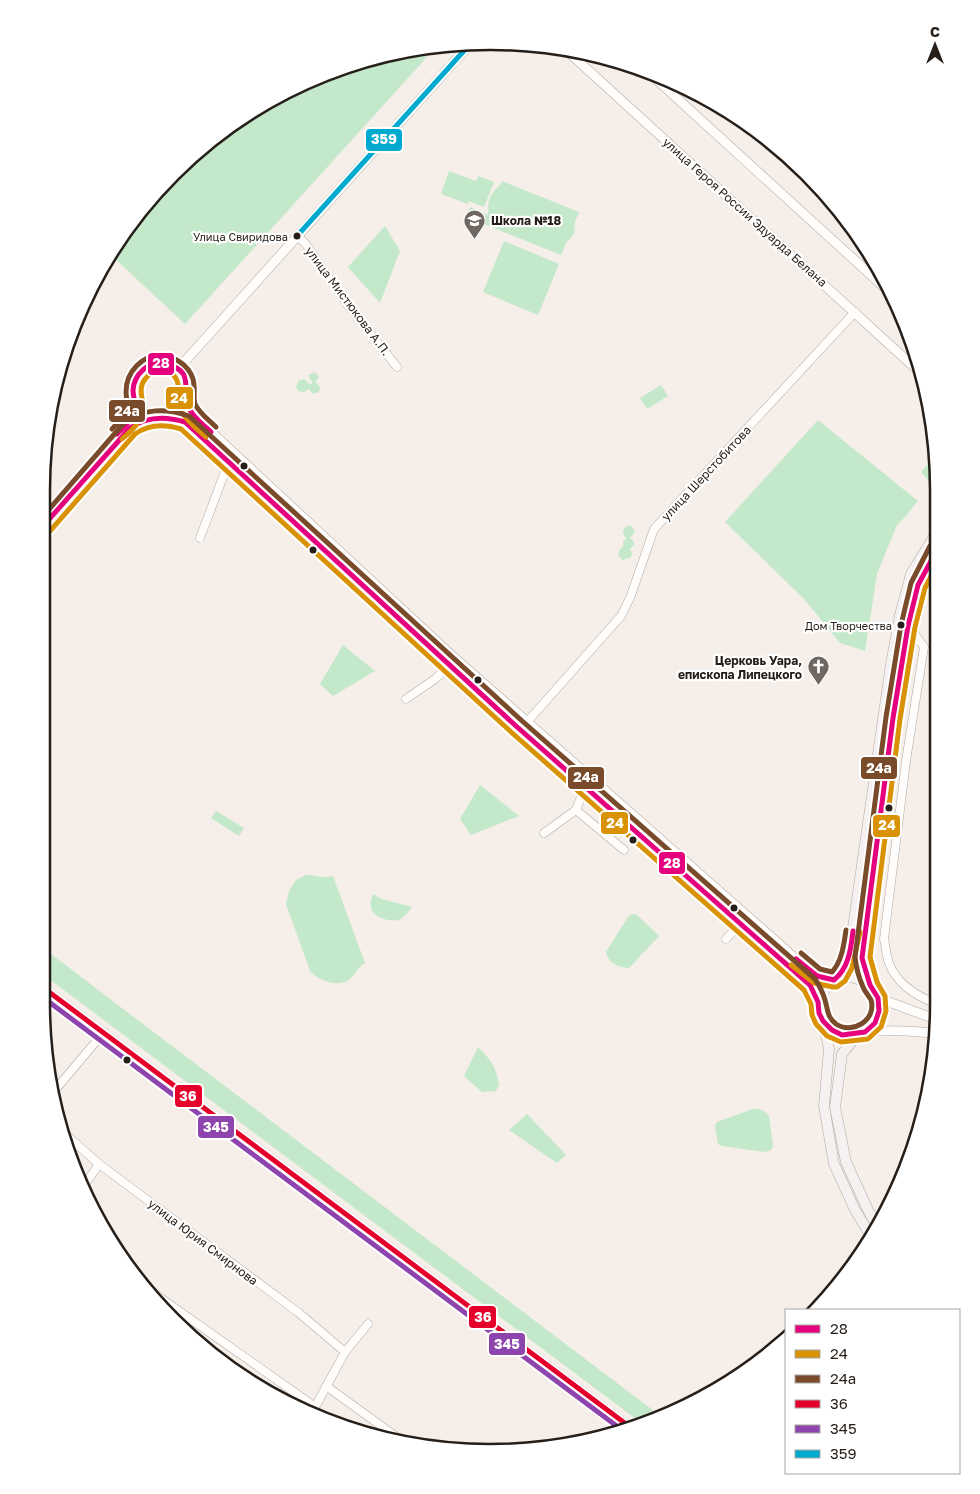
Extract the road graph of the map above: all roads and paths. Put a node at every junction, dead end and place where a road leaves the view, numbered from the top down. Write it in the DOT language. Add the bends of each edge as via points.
graph roads {
  1 [pos="465,51"];
  2 [pos="575,58"];
  3 [pos="662,85"];
  4 [pos="297,236"];
  5 [pos="878,282"];
  6 [pos="855,312"];
  7 [pos="912,364"];
  8 [pos="397,367"];
  9 [pos="178,369"];
  10 [pos="187,400"];
  11 [pos="136,404"];
  12 [pos="166,417"];
  13 [pos="155,418"];
  14 [pos="229,461"];
  15 [pos="50,509"];
  16 [pos="50,519"];
  17 [pos="200,538"];
  18 [pos="930,544"];
  19 [pos="930,563"];
  20 [pos="908,626"];
  21 [pos="906,642"];
  22 [pos="924,647"];
  23 [pos="450,665"];
  24 [pos="406,699"];
  25 [pos="528,721"];
  26 [pos="586,786"];
  27 [pos="576,810"];
  28 [pos="544,833"];
  29 [pos="624,850"];
  30 [pos="740,924"];
  31 [pos="726,939"];
  32 [pos="836,979"];
  33 [pos="870,985"];
  34 [pos="50,993"];
  35 [pos="878,998"];
  36 [pos="930,1001"];
  37 [pos="818,1002"];
  38 [pos="930,1017"];
  39 [pos="823,1021"];
  40 [pos="104,1032"];
  41 [pos="861,1033"];
  42 [pos="929,1033"];
  43 [pos="58,1088"];
  44 [pos="71,1139"];
  45 [pos="99,1164"];
  46 [pos="87,1181"];
  47 [pos="873,1220"];
  48 [pos="867,1230"];
  49 [pos="168,1303"];
  50 [pos="368,1324"];
  51 [pos="345,1352"];
  52 [pos="326,1386"];
  53 [pos="308,1405"];
  54 [pos="315,1408"];
  55 [pos="625,1423"];
  56 [pos="391,1433"];
  1 -- 4 [label="street"];
  2 -- 6 [label="street, улица Героя России Эдуарда Белана"];
  3 -- 5 [label="street"];
  4 -- 8 [label="street, улица Мистюкова А.П."];
  4 -- 9 [label="street"];
  6 -- 7 [label="street, улица Героя России Эдуарда Белана"];
  6 -- 25 [label="street, улица Шерстобитова" via="654,529 621,616"];
  9 -- 10 [label="street" via="187,381"];
  9 -- 11 [label="street" via="158,363 138,374 133,395"];
  10 -- 12 [label="street" via="177,412"];
  10 -- 25 [label="street" via="195,417 448,652"];
  11 -- 13 [label="street"];
  11 -- 15 [label="street" via="133,417"];
  12 -- 13 [label="street"];
  12 -- 14 [label="street" via="185,422"];
  13 -- 16 [label="street" via="137,422 130,428"];
  14 -- 17 [label="street"];
  14 -- 23 [label="street"];
  18 -- 32 [label="main road" via="911,574 900,615 850,955"];
  19 -- 20 [label="main road" via="918,585"];
  20 -- 21 [label="main road"];
  20 -- 22 [label="street"];
  21 -- 22 [label="street"];
  21 -- 33 [label="main road" via="862,958"];
  22 -- 36 [label="street" via="884,939 889,962 897,978"];
  23 -- 24 [label="street"];
  23 -- 26 [label="street"];
  25 -- 32 [label="street" via="804,966 817,976"];
  26 -- 27 [label="street"];
  26 -- 30 [label="street"];
  27 -- 28 [label="street"];
  27 -- 29 [label="street"];
  30 -- 31 [label="street"];
  30 -- 37 [label="street" via="810,985"];
  32 -- 33 [label="main road" via="852,977"];
  32 -- 37 [label="main road" via="824,990"];
  33 -- 35 [label="main road"];
  34 -- 40 [label="street"];
  35 -- 38 [label="street"];
  35 -- 41 [label="main road" via="879,1011 875,1023"];
  37 -- 39 [label="main road"];
  39 -- 41 [label="main road" via="842,1035"];
  39 -- 48 [label="main road" via="829,1049 824,1106 834,1164"];
  40 -- 43 [label="street"];
  40 -- 55 [label="street"];
  41 -- 42 [label="street" via="889,1030"];
  41 -- 47 [label="main road" via="842,1054 835,1107 846,1162"];
  44 -- 45 [label="street, улица Юрия Смирнова"];
  45 -- 46 [label="street"];
  45 -- 51 [label="street, улица Юрия Смирнова"];
  49 -- 53 [label="street"];
  50 -- 51 [label="street"];
  51 -- 52 [label="street"];
  52 -- 54 [label="street"];
  52 -- 56 [label="street"];
}
